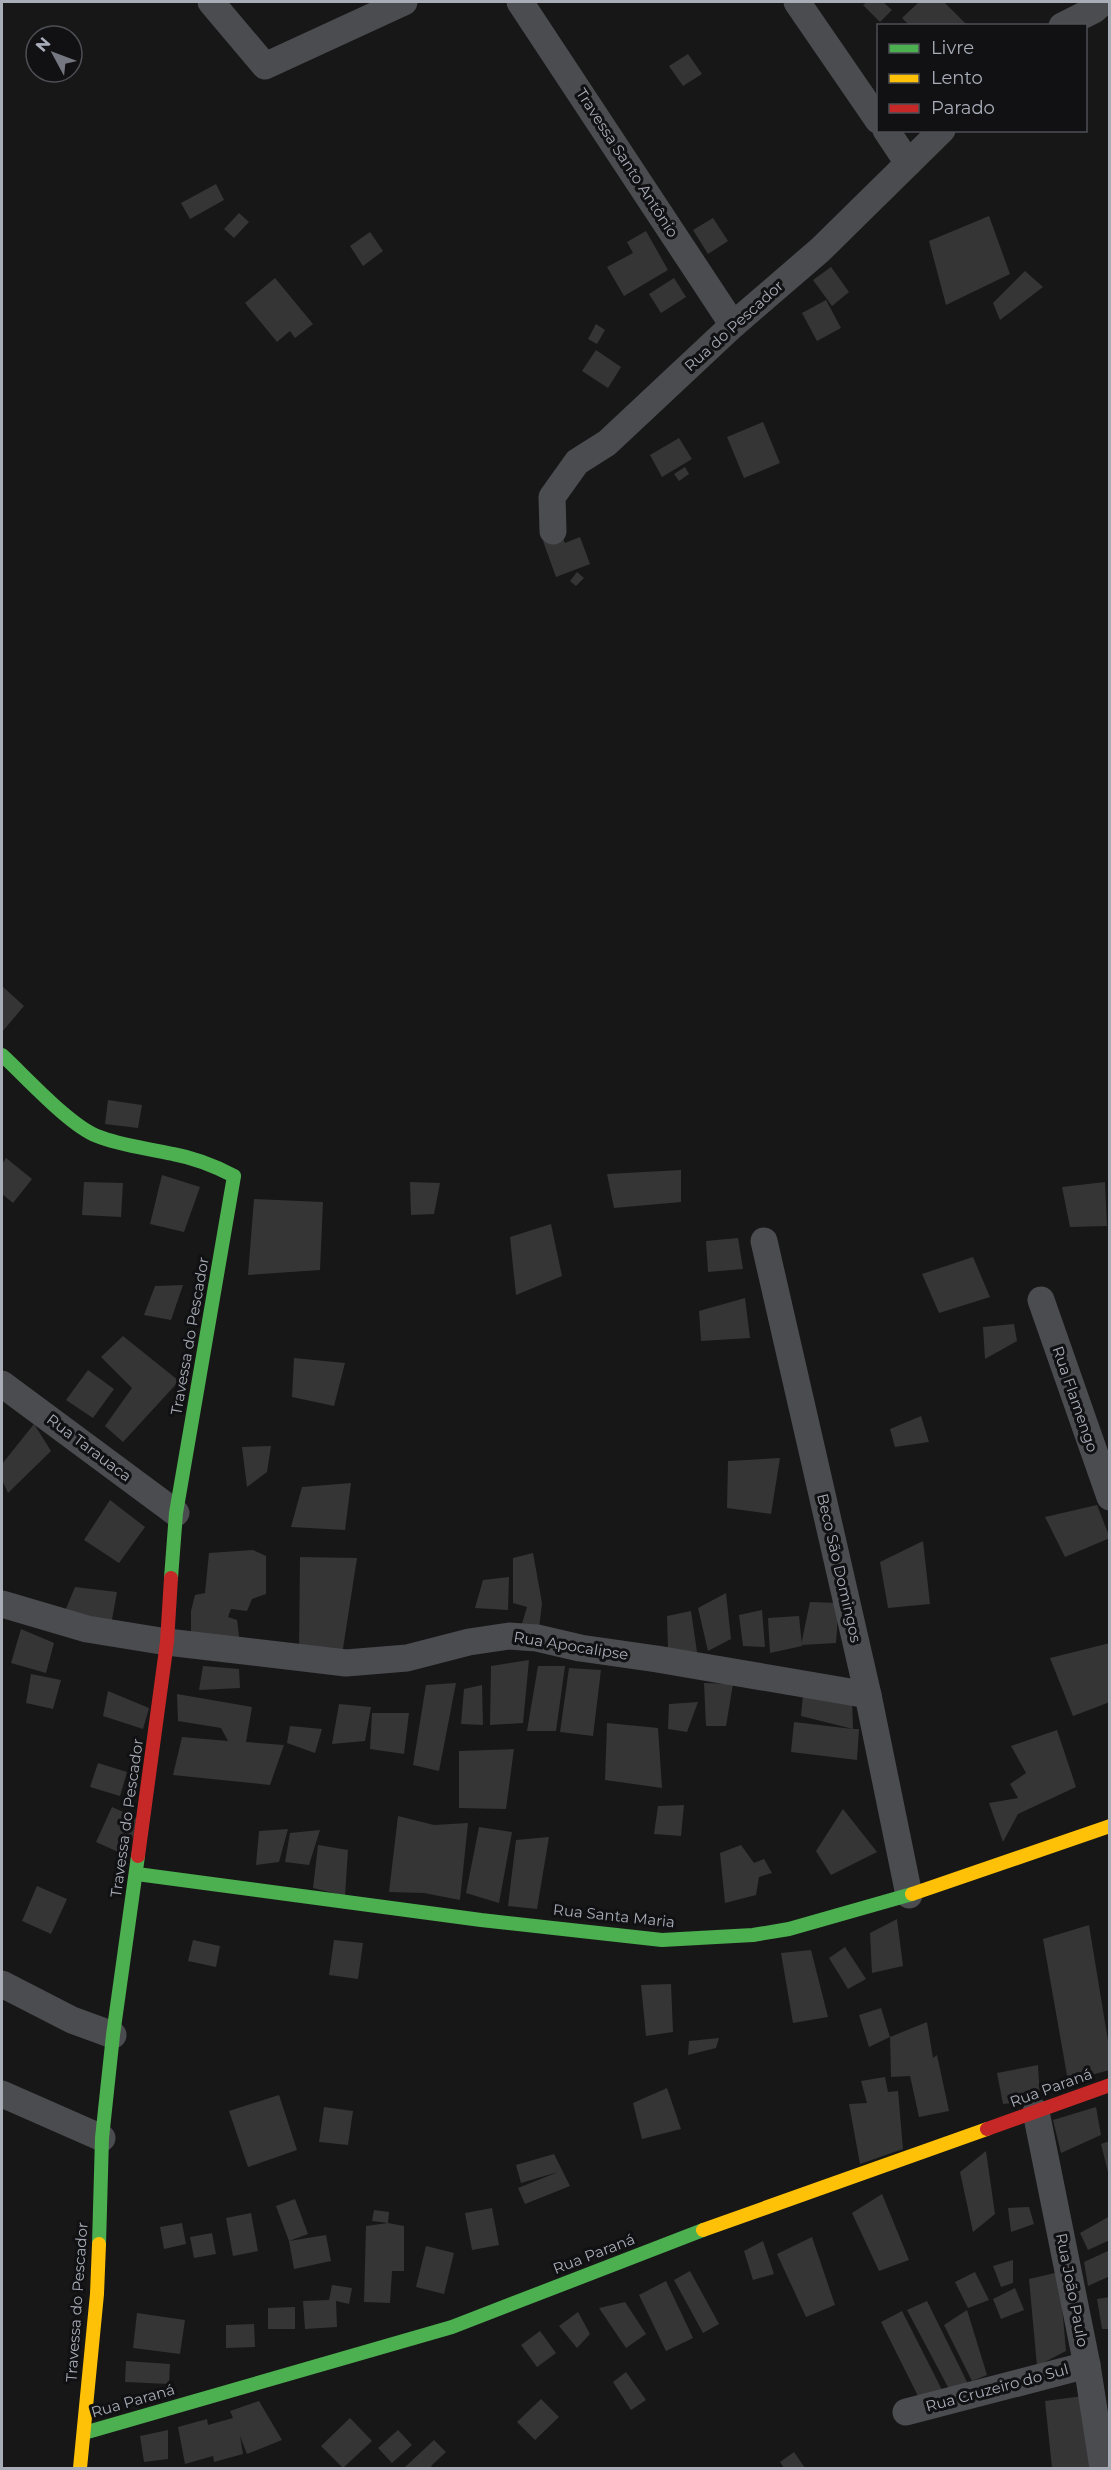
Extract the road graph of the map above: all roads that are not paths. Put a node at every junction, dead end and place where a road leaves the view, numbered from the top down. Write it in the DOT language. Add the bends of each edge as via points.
graph roads {
  1 [pos="211,2"];
  2 [pos="404,2"];
  3 [pos="520,2"];
  4 [pos="797,2"];
  5 [pos="1103,2"];
  6 [pos="1066,24"];
  7 [pos="877,117"];
  8 [pos="887,132"];
  9 [pos="940,132"];
  10 [pos="908,163"];
  11 [pos="733,325"];
  12 [pos="553,531"];
  13 [pos="2,1055"];
  14 [pos="764,1241"];
  15 [pos="1041,1300"];
  16 [pos="2,1384"];
  17 [pos="1110,1497"];
  18 [pos="176,1514"];
  19 [pos="2,1604"];
  20 [pos="167,1642"];
  21 [pos="868,1695"];
  22 [pos="1110,1826"];
  23 [pos="136,1874"];
  24 [pos="909,1895"];
  25 [pos="2,1984"];
  26 [pos="113,2035"];
  27 [pos="1110,2085"];
  28 [pos="2,2094"];
  29 [pos="1036,2112"];
  30 [pos="102,2138"];
  31 [pos="1087,2364"];
  32 [pos="906,2412"];
  33 [pos="84,2433"];
  34 [pos="80,2469"];
  35 [pos="1103,2469"];
  1 -- 2 [label="street" via="265,66"];
  3 -- 11 [label="street, Travessa Santo Antônio"];
  4 -- 7 [label="street"];
  5 -- 6 [label="street"];
  8 -- 10 [label="street"];
  9 -- 10 [label="street, Rua do Pescador"];
  10 -- 11 [label="street, Rua do Pescador" via="820,250"];
  11 -- 12 [label="street, Rua do Pescador" via="608,443 577,462 552,497"];
  13 -- 18 [label="street, Travessa do Pescador" via="95,1136 175,1154 234,1176"];
  14 -- 21 [label="street, Beco São Domingos"];
  15 -- 17 [label="street, Rua Flamengo"];
  16 -- 18 [label="street, Rua Tarauaca"];
  18 -- 20 [label="street, Travessa do Pescador"];
  19 -- 20 [label="street, Rua Apocalipse" via="87,1629"];
  20 -- 21 [label="street, Rua Apocalipse" via="346,1663 407,1658 509,1636 537,1638"];
  20 -- 23 [label="street, Travessa do Pescador"];
  21 -- 24 [label="street, Beco São Domingos"];
  22 -- 24 [label="street, Rua Santa Maria"];
  23 -- 24 [label="street, Rua Santa Maria" via="662,1940 789,1929"];
  23 -- 26 [label="street, Travessa do Pescador"];
  25 -- 26 [label="street" via="72,2020"];
  26 -- 30 [label="street, Travessa do Pescador"];
  27 -- 29 [label="street, Rua Paraná"];
  28 -- 30 [label="street"];
  29 -- 31 [label="street, Rua João Paulo"];
  29 -- 33 [label="street, Rua Paraná" via="729,2220 452,2326"];
  30 -- 33 [label="street, Travessa do Pescador" via="97,2294"];
  31 -- 32 [label="street, Rua Cruzeiro do Sul"];
  31 -- 35 [label="street, Rua João Paulo"];
  33 -- 34 [label="street, Travessa do Pescador"];
}
